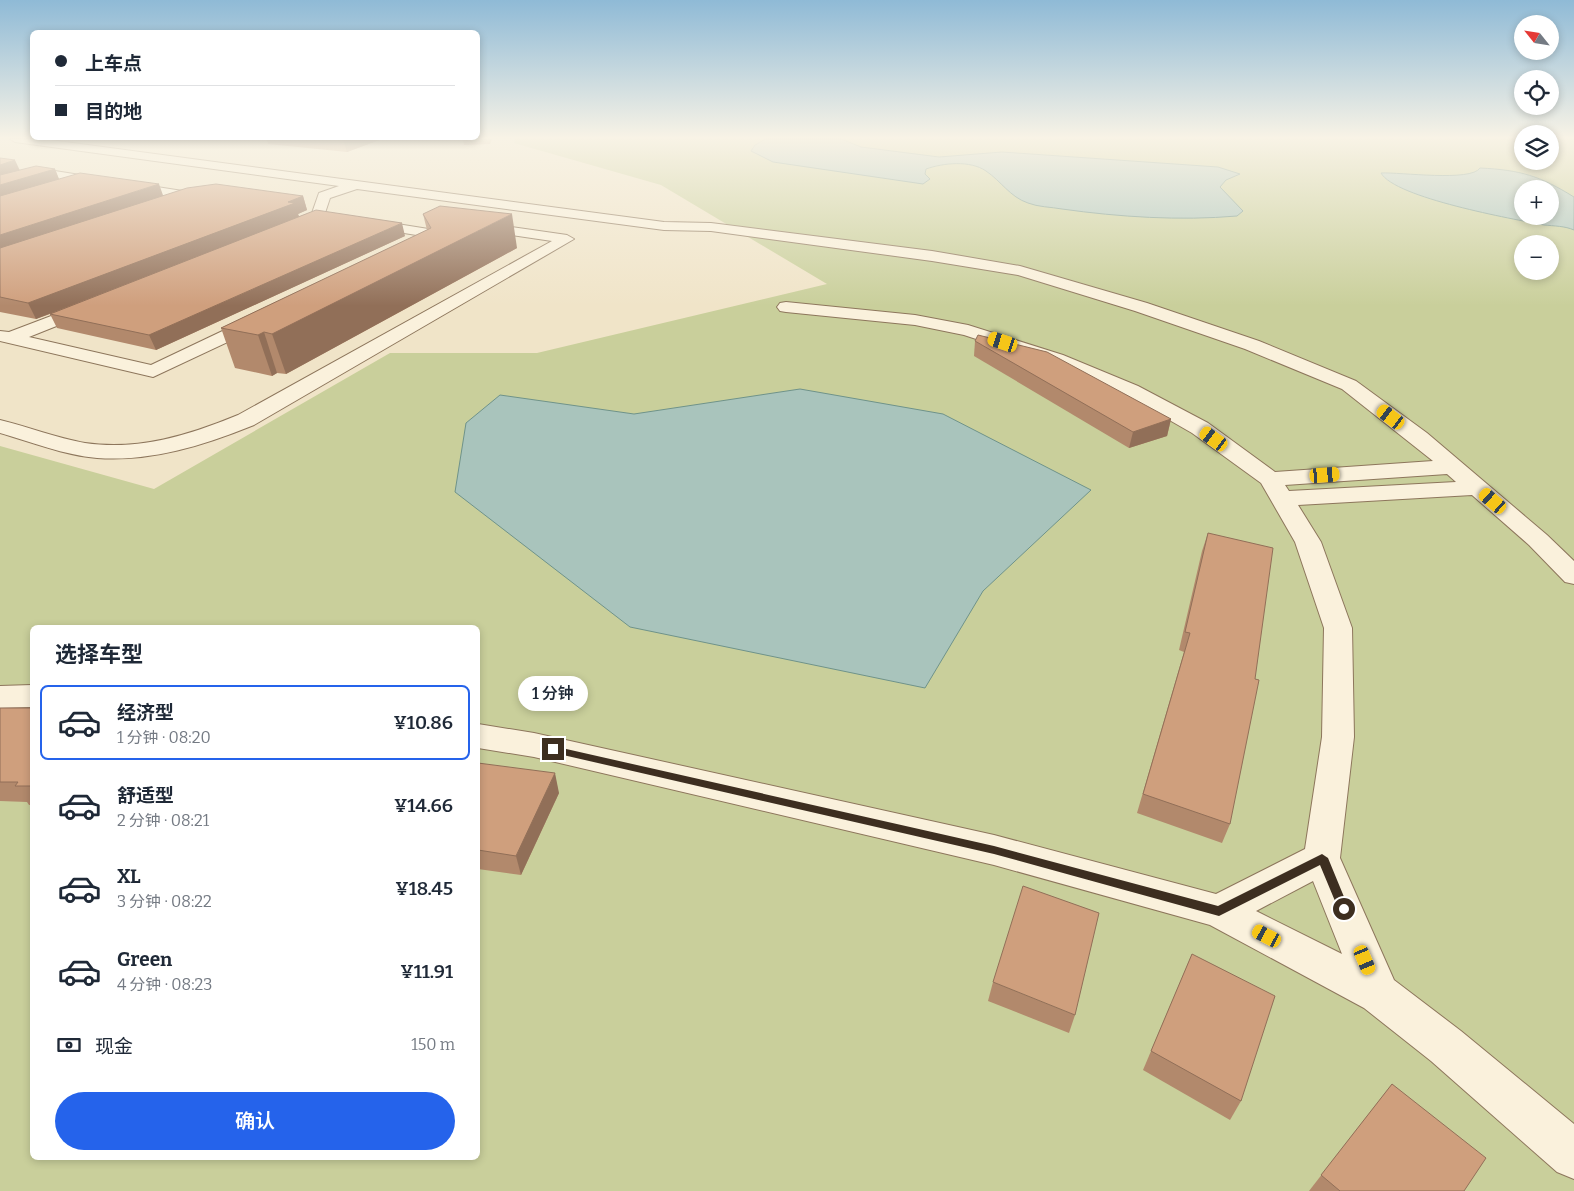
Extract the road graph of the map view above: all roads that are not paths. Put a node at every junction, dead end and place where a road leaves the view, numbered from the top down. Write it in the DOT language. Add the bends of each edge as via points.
graph roads {
  1 [pos="191,195"];
  2 [pos="329,195"];
  3 [pos="430,195"];
  4 [pos="498,195"];
  5 [pos="504,204"];
  6 [pos="161,205"];
  7 [pos="318,216"];
  8 [pos="337,218"];
  9 [pos="356,222"];
  10 [pos="711,227"];
  11 [pos="273,234"];
  12 [pos="414,247"];
  13 [pos="101,302"];
  14 [pos="786,307"];
  15 [pos="270,316"];
  16 [pos="5,337"];
  17 [pos="0,426"];
  18 [pos="1453,467"];
  19 [pos="1478,488"];
  20 [pos="1276,489"];
  21 [pos="1574,576"];
  22 [pos="30,696"];
  23 [pos="0,697"];
  24 [pos="480,736"];
  25 [pos="1322,858"];
  26 [pos="1219,911"];
  27 [pos="1379,994"];
  28 [pos="1574,1155"];
  1 -- 6 [label="street" via="194,195"];
  2 -- 7 [label="street" via="324,196"];
  3 -- 5 [label="street"];
  4 -- 10 [label="street" via="676,218"];
  5 -- 10 [label="street" via="664,226"];
  5 -- 17 [label="street" via="463,224 567,239 246,420 220,431 157,448 105,451 73,446"];
  7 -- 8 [label="street"];
  7 -- 11 [label="street"];
  9 -- 12 [label="street" via="448,231"];
  10 -- 18 [label="street" via="1020,271 1141,307 1252,345 1348,385"];
  13 -- 16 [label="street"];
  14 -- 20 [label="street" via="915,320 968,330 1056,359 1131,390 1200,428"];
  15 -- 16 [label="street" via="153,371"];
  18 -- 19 [label="street"];
  18 -- 20 [label="street"];
  19 -- 20 [label="street"];
  19 -- 21 [label="street"];
  20 -- 25 [label="street" via="1308,542 1338,628 1338,737"];
  22 -- 23 [label="street"];
  24 -- 26 [label="street" via="534,745 994,850"];
  25 -- 26 [label="street"];
  25 -- 27 [label="street"];
  26 -- 27 [label="street"];
  27 -- 28 [label="street" via="1446,1046"];
}
